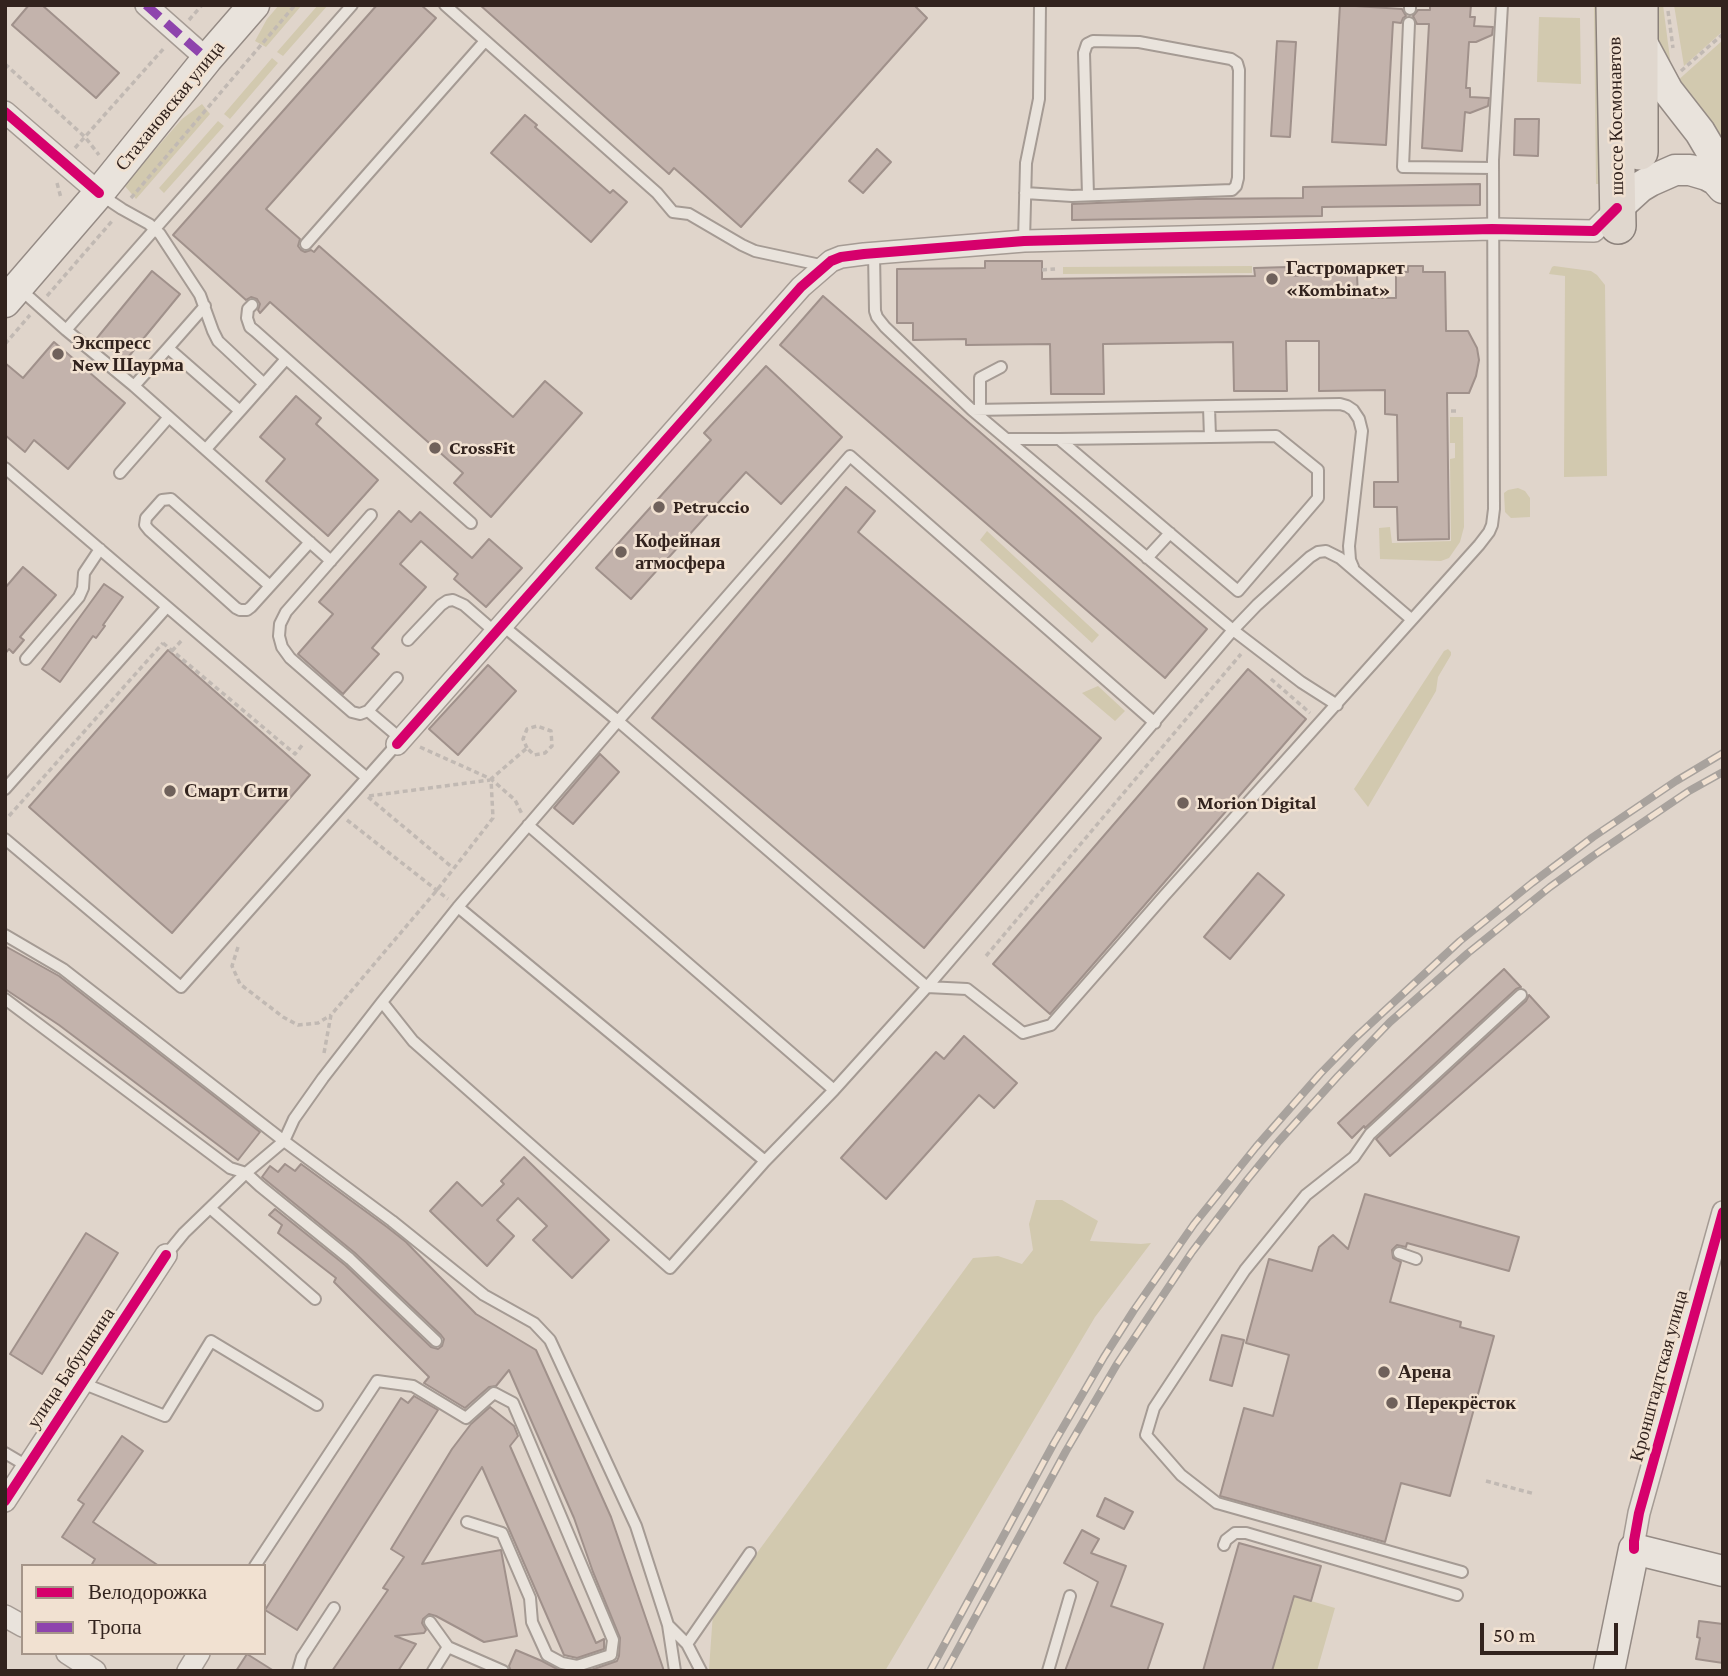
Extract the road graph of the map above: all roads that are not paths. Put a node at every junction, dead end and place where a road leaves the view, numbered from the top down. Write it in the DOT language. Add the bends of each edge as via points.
graph roads {
  1 [pos="146,5"];
  2 [pos="254,5"];
  3 [pos="352,5"];
  4 [pos="445,5"];
  5 [pos="1040,5"];
  6 [pos="1502,5"];
  7 [pos="1614,5"];
  8 [pos="1640,22"];
  9 [pos="1409,23"];
  10 [pos="485,41"];
  11 [pos="207,59"];
  12 [pos="5,113"];
  13 [pos="1493,168"];
  14 [pos="1723,171"];
  15 [pos="1723,188"];
  16 [pos="1025,193"];
  17 [pos="1088,195"];
  18 [pos="111,201"];
  19 [pos="1629,211"];
  20 [pos="155,228"];
  21 [pos="1492,229"];
  22 [pos="1024,241"];
  23 [pos="306,244"];
  24 [pos="874,253"];
  25 [pos="825,266"];
  26 [pos="21,298"];
  27 [pos="252,305"];
  28 [pos="205,306"];
  29 [pos="66,330"];
  30 [pos="168,348"];
  31 [pos="286,359"];
  32 [pos="1001,367"];
  33 [pos="264,384"];
  34 [pos="134,386"];
  35 [pos="1209,407"];
  36 [pos="976,410"];
  37 [pos="240,411"];
  38 [pos="169,417"];
  39 [pos="1210,437"];
  40 [pos="1007,439"];
  41 [pos="1059,439"];
  42 [pos="206,449"];
  43 [pos="5,468"];
  44 [pos="120,473"];
  45 [pos="371,516"];
  46 [pos="471,523"];
  47 [pos="1170,533"];
  48 [pos="310,542"];
  49 [pos="100,550"];
  50 [pos="1147,558"];
  51 [pos="331,561"];
  52 [pos="1354,569"];
  53 [pos="270,586"];
  54 [pos="166,608"];
  55 [pos="1411,619"];
  56 [pos="499,629"];
  57 [pos="1233,630"];
  58 [pos="408,640"];
  59 [pos="26,659"];
  60 [pos="397,678"];
  61 [pos="1337,705"];
  62 [pos="368,710"];
  63 [pos="618,721"];
  64 [pos="1155,723"];
  65 [pos="405,743"];
  66 [pos="371,782"];
  67 [pos="5,789"];
  68 [pos="528,825"];
  69 [pos="5,839"];
  70 [pos="458,907"];
  71 [pos="5,935"];
  72 [pos="927,988"];
  73 [pos="1521,995"];
  74 [pos="5,999"];
  75 [pos="382,1002"];
  76 [pos="834,1090"];
  77 [pos="284,1141"];
  78 [pos="765,1161"];
  79 [pos="246,1172"];
  80 [pos="210,1208"];
  81 [pos="1723,1212"];
  82 [pos="1399,1253"];
  83 [pos="166,1255"];
  84 [pos="1416,1259"];
  85 [pos="315,1299"];
  86 [pos="436,1341"];
  87 [pos="82,1383"];
  88 [pos="317,1405"];
  89 [pos="5,1453"];
  90 [pos="27,1466"];
  91 [pos="5,1501"];
  92 [pos="467,1522"];
  93 [pos="1224,1545"];
  94 [pos="1634,1549"];
  95 [pos="750,1553"];
  96 [pos="256,1564"];
  97 [pos="1462,1572"];
  98 [pos="1723,1572"];
  99 [pos="1457,1595"];
  100 [pos="1070,1596"];
  101 [pos="334,1608"];
  102 [pos="5,1616"];
  103 [pos="430,1622"];
  104 [pos="21,1625"];
  105 [pos="668,1625"];
  106 [pos="687,1644"];
  107 [pos="448,1647"];
  108 [pos="70,1655"];
  109 [pos="198,1655"];
  110 [pos="95,1671"];
  111 [pos="188,1671"];
  112 [pos="298,1671"];
  113 [pos="433,1671"];
  114 [pos="503,1671"];
  115 [pos="675,1671"];
  116 [pos="701,1671"];
  117 [pos="1048,1671"];
  118 [pos="1609,1671"];
  1 -- 11 [label="street"];
  2 -- 11 [label="main road, Стахановская улица"];
  3 -- 20 [label="lane"];
  4 -- 10 [label="lane"];
  5 -- 16 [label="lane" via="1039,99 1028,149"];
  6 -- 13 [label="lane"];
  7 -- 19 [label="main road, шоссе Космонавтов"];
  8 -- 14 [label="main road" via="1668,91"];
  8 -- 19 [label="main road, шоссе Космонавтов"];
  9 -- 13 [label="lane" via="1403,167"];
  10 -- 23 [label="lane"];
  10 -- 25 [label="lane" via="673,212 689,214 755,251"];
  11 -- 18 [label="main road, Стахановская улица"];
  12 -- 18 [label="street"];
  13 -- 21 [label="lane"];
  15 -- 19 [label="main road" via="1707,175 1675,170 1664,173"];
  16 -- 17 [label="lane"];
  16 -- 22 [label="lane"];
  17 -- 17 [label="lane" via="1087,44 1139,42 1237,63 1238,178 1232,190"];
  18 -- 20 [label="lane"];
  18 -- 26 [label="main road, Стахановская улица"];
  19 -- 21 [label="street" via="1594,231"];
  20 -- 28 [label="lane"];
  20 -- 29 [label="lane"];
  21 -- 22 [label="street"];
  21 -- 55 [label="lane" via="1493,517 1485,538"];
  22 -- 24 [label="street"];
  24 -- 25 [label="street" via="841,257"];
  24 -- 36 [label="lane" via="877,317"];
  25 -- 56 [label="street" via="801,287"];
  26 -- 29 [label="lane"];
  27 -- 31 [label="lane" via="247,313 250,327"];
  28 -- 30 [label="lane"];
  28 -- 33 [label="lane" via="218,341"];
  29 -- 34 [label="lane"];
  30 -- 34 [label="lane"];
  30 -- 37 [label="lane"];
  31 -- 33 [label="lane"];
  31 -- 46 [label="lane"];
  32 -- 36 [label="lane" via="980,378"];
  33 -- 37 [label="lane"];
  34 -- 38 [label="lane"];
  35 -- 36 [label="lane"];
  35 -- 39 [label="lane"];
  35 -- 52 [label="lane" via="1340,404 1353,410 1362,431 1349,546"];
  36 -- 40 [label="lane"];
  37 -- 42 [label="lane"];
  38 -- 42 [label="lane"];
  38 -- 44 [label="lane"];
  39 -- 41 [label="lane"];
  39 -- 47 [label="lane" via="1276,436 1318,470 1318,498 1238,591"];
  40 -- 41 [label="lane"];
  40 -- 50 [label="lane"];
  41 -- 47 [label="lane"];
  42 -- 48 [label="lane"];
  43 -- 49 [label="lane"];
  45 -- 51 [label="lane"];
  47 -- 50 [label="lane"];
  48 -- 51 [label="lane"];
  48 -- 53 [label="lane"];
  49 -- 54 [label="lane"];
  49 -- 59 [label="lane" via="84,573 79,597"];
  50 -- 57 [label="lane"];
  51 -- 62 [label="lane" via="286,612 279,635 290,658 352,712"];
  52 -- 55 [label="lane"];
  52 -- 57 [label="lane" via="1333,554 1318,552"];
  53 -- 53 [label="lane" via="175,501 162,500 146,518 146,528 236,608 251,607"];
  54 -- 66 [label="lane"];
  54 -- 67 [label="lane"];
  55 -- 61 [label="lane"];
  56 -- 58 [label="lane" via="453,600 441,605"];
  56 -- 63 [label="lane"];
  56 -- 65 [label="street"];
  57 -- 61 [label="lane"];
  57 -- 64 [label="lane"];
  60 -- 62 [label="lane"];
  61 -- 72 [label="lane" via="1051,1026 1023,1033 967,989"];
  62 -- 65 [label="lane"];
  63 -- 64 [label="lane" via="850,456"];
  63 -- 68 [label="lane"];
  63 -- 72 [label="lane"];
  64 -- 72 [label="lane"];
  65 -- 66 [label="lane"];
  66 -- 69 [label="lane" via="336,811 181,987"];
  68 -- 70 [label="lane"];
  68 -- 76 [label="lane"];
  70 -- 75 [label="lane"];
  70 -- 78 [label="lane"];
  71 -- 77 [label="lane" via="63,969"];
  72 -- 76 [label="lane"];
  73 -- 97 [label="lane" via="1370,1134 1354,1157 1306,1195 1245,1270 1154,1408 1146,1435 1181,1475 1217,1503"];
  74 -- 79 [label="lane" via="230,1168"];
  75 -- 77 [label="lane" via="317,1086"];
  75 -- 78 [label="lane" via="414,1041 670,1268"];
  76 -- 78 [label="lane"];
  77 -- 79 [label="lane"];
  77 -- 105 [label="lane" via="484,1295 534,1323 550,1340 636,1525"];
  79 -- 80 [label="lane"];
  79 -- 86 [label="lane" via="350,1259"];
  80 -- 83 [label="lane"];
  80 -- 85 [label="lane"];
  81 -- 94 [label="street, Кронштадтская улица" via="1639,1513"];
  82 -- 84 [label="lane"];
  83 -- 87 [label="street, улица Бабушкина"];
  87 -- 88 [label="lane" via="165,1416 211,1340"];
  87 -- 90 [label="street, улица Бабушкина"];
  89 -- 90 [label="lane"];
  90 -- 91 [label="street, улица Бабушкина"];
  92 -- 96 [label="lane" via="502,1533 530,1598 532,1622 547,1655 577,1666 611,1655 613,1640 513,1403 494,1393 466,1418 413,1385 377,1381"];
  93 -- 99 [label="lane" via="1234,1533 1246,1533"];
  94 -- 98 [label="main road"];
  94 -- 118 [label="main road"];
  95 -- 106 [label="lane"];
  100 -- 117 [label="lane"];
  101 -- 112 [label="lane"];
  102 -- 104 [label="street"];
  103 -- 107 [label="lane"];
  105 -- 106 [label="lane"];
  105 -- 115 [label="lane"];
  106 -- 116 [label="lane"];
  107 -- 113 [label="lane"];
  107 -- 114 [label="lane"];
  108 -- 110 [label="street"];
  109 -- 111 [label="street"];
}
